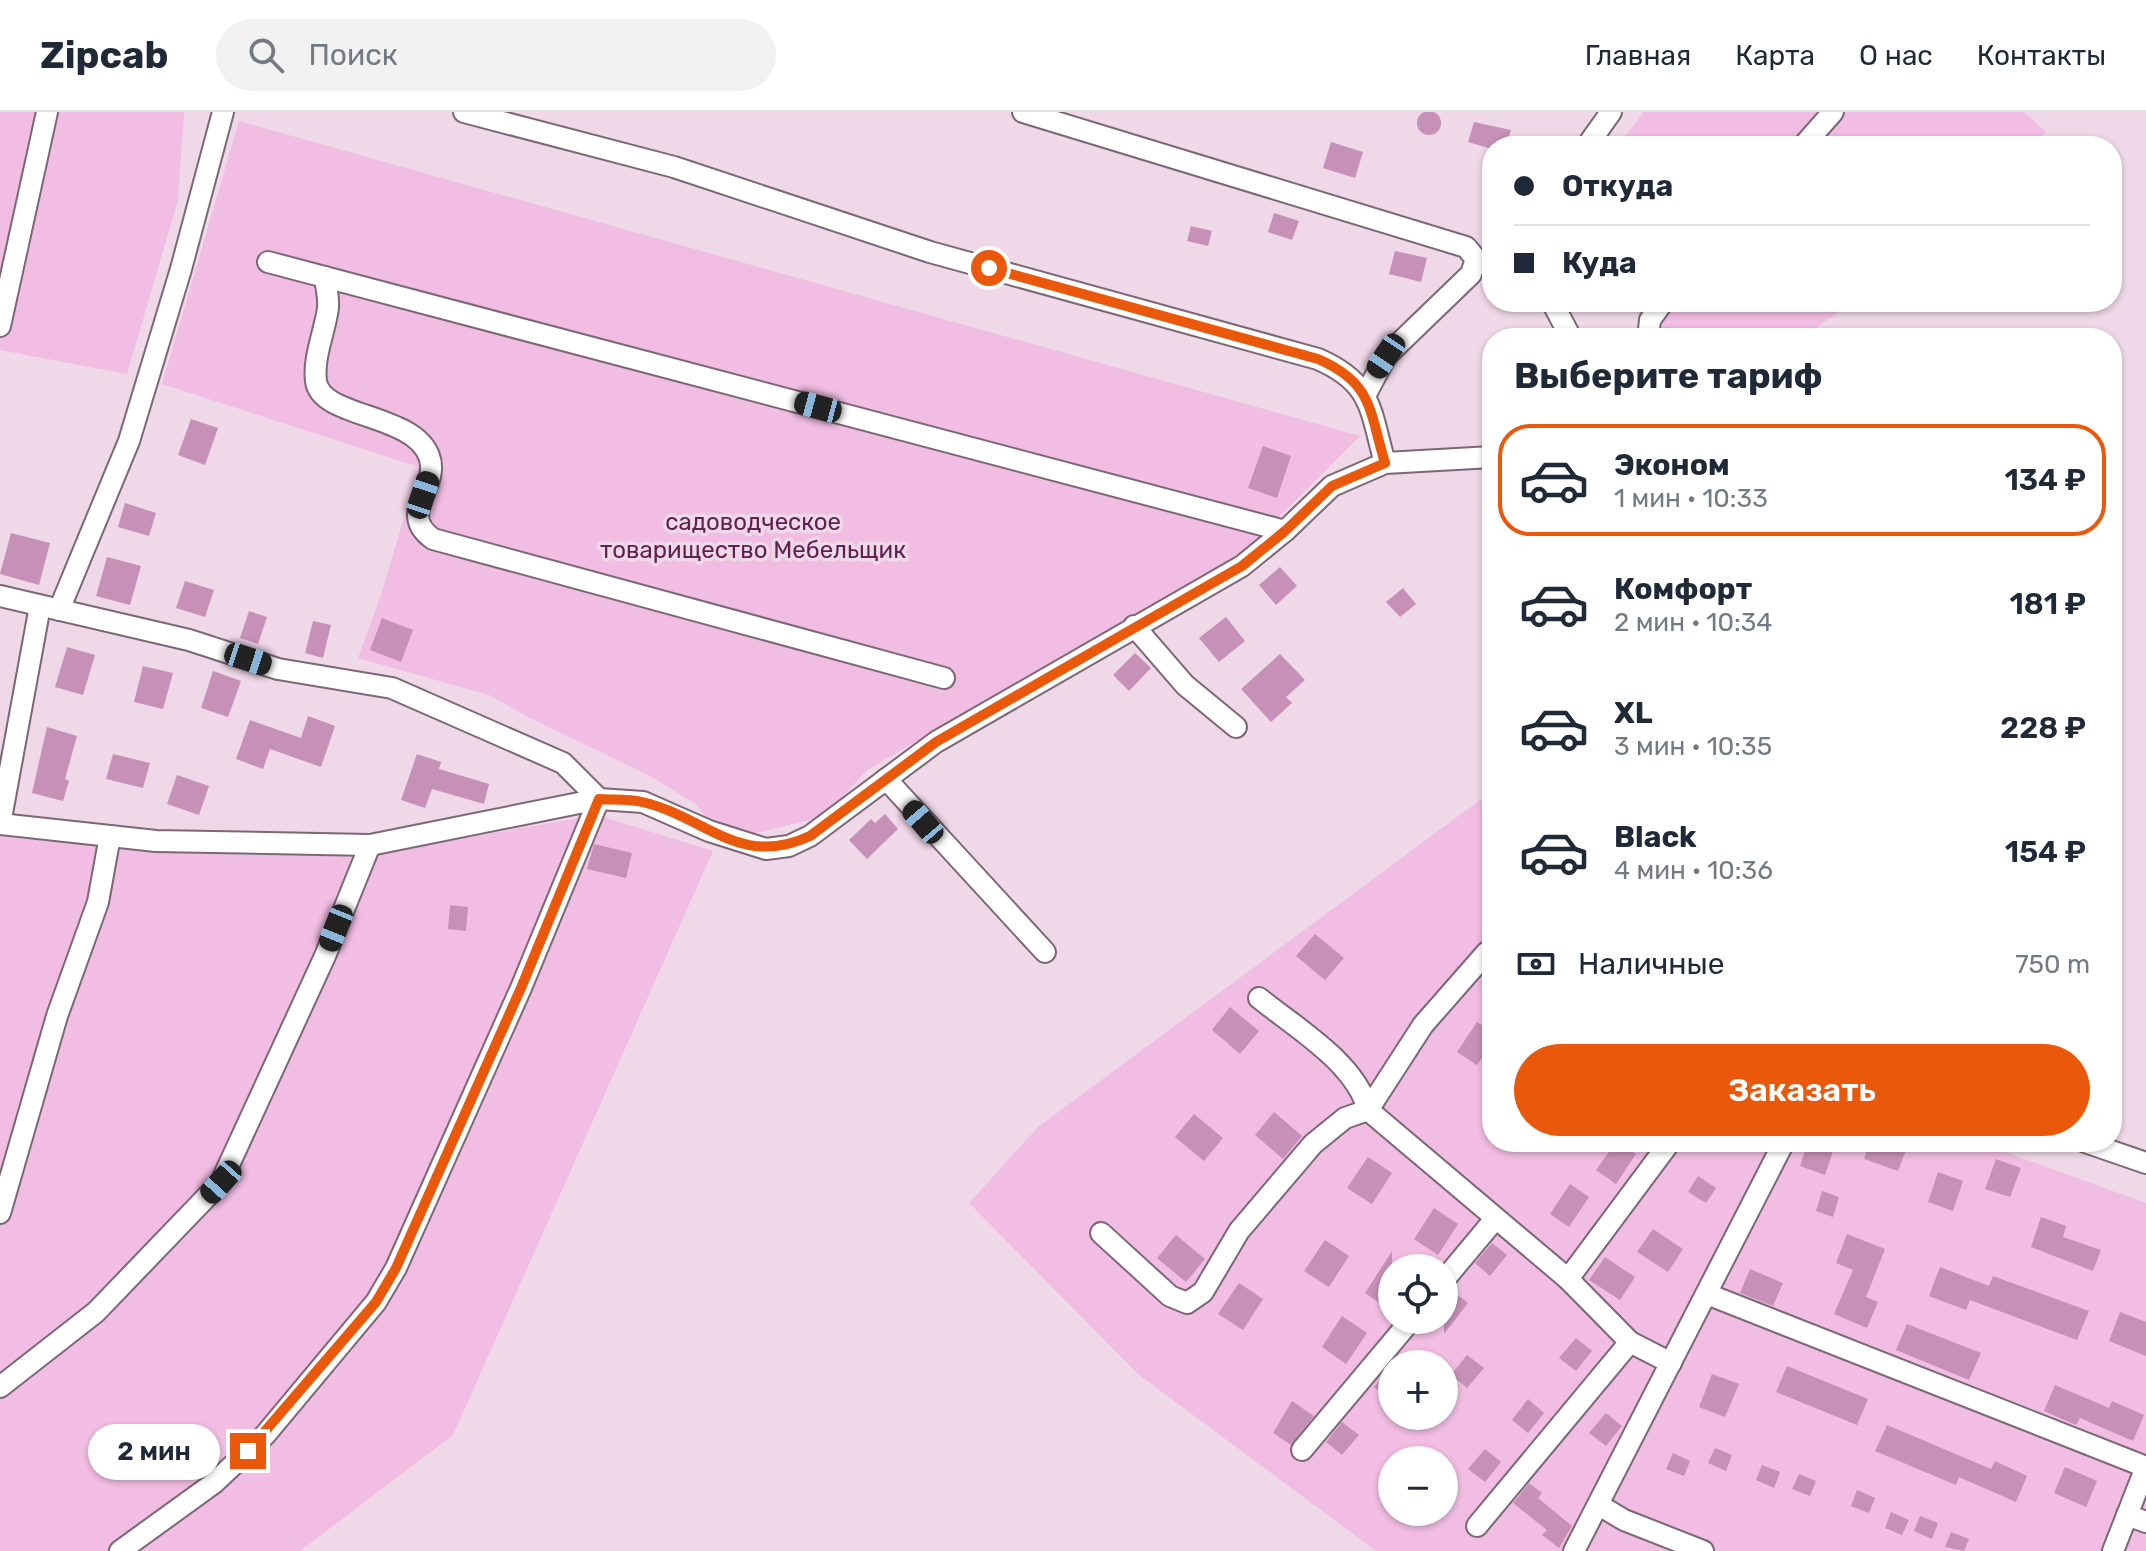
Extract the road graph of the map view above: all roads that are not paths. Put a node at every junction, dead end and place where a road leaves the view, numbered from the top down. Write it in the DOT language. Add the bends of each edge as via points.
graph roads {
  1 [pos="47,112"];
  2 [pos="223,112"];
  3 [pos="464,112"];
  4 [pos="1023,112"];
  5 [pos="1611,112"];
  6 [pos="1833,112"];
  7 [pos="1594,136"];
  8 [pos="1812,136"];
  9 [pos="268,262"];
  10 [pos="325,277"];
  11 [pos="0,326"];
  12 [pos="1366,394"];
  13 [pos="1482,458"];
  14 [pos="1385,463"];
  15 [pos="1285,531"];
  16 [pos="0,596"];
  17 [pos="50,608"];
  18 [pos="1134,626"];
  19 [pos="944,678"];
  20 [pos="1236,727"];
  21 [pos="886,779"];
  22 [pos="599,799"];
  23 [pos="0,824"];
  24 [pos="110,836"];
  25 [pos="370,845"];
  26 [pos="1045,952"];
  27 [pos="1482,958"];
  28 [pos="1259,998"];
  29 [pos="1368,1110"];
  30 [pos="1663,1152"];
  31 [pos="1779,1152"];
  32 [pos="2114,1152"];
  33 [pos="2146,1163"];
  34 [pos="0,1213"];
  35 [pos="1495,1219"];
  36 [pos="1101,1233"];
  37 [pos="1458,1263"];
  38 [pos="1568,1279"];
  39 [pos="1707,1294"];
  40 [pos="1399,1334"];
  41 [pos="1630,1342"];
  42 [pos="1671,1363"];
  43 [pos="0,1387"];
  44 [pos="1302,1450"];
  45 [pos="2146,1467"];
  46 [pos="1599,1505"];
  47 [pos="2137,1518"];
  48 [pos="1477,1526"];
  49 [pos="120,1551"];
  50 [pos="1574,1551"];
  51 [pos="1703,1551"];
  52 [pos="2113,1551"];
  1 -- 11 [label="street"];
  2 -- 17 [label="street" via="129,441"];
  3 -- 12 [label="street" via="674,167 930,252 1318,359 1342,369"];
  4 -- 12 [label="street" via="1466,247 1476,259 1471,274 1386,356"];
  5 -- 7 [label="street"];
  6 -- 8 [label="street"];
  9 -- 10 [label="street"];
  10 -- 15 [label="street"];
  10 -- 19 [label="street" via="328,306 316,382 323,395 344,407 421,440 431,459 417,518 420,530 433,539"];
  12 -- 14 [label="street"];
  13 -- 14 [label="street"];
  14 -- 15 [label="street" via="1332,486"];
  15 -- 18 [label="street" via="1242,566"];
  16 -- 17 [label="street"];
  17 -- 22 [label="street" via="189,640 278,669 392,688 563,763"];
  17 -- 23 [label="street"];
  18 -- 20 [label="street" via="1185,685"];
  18 -- 21 [label="street" via="936,742"];
  21 -- 22 [label="street" via="810,836 766,849 643,802"];
  21 -- 26 [label="street"];
  22 -- 25 [label="street"];
  22 -- 49 [label="street" via="521,988 376,1302 265,1435 214,1483"];
  23 -- 24 [label="street"];
  24 -- 25 [label="street"];
  24 -- 34 [label="street" via="98,902 57,1016"];
  25 -- 43 [label="street" via="221,1182 96,1312"];
  27 -- 29 [label="street" via="1423,1025"];
  28 -- 29 [label="street" via="1344,1070 1363,1090"];
  29 -- 35 [label="street"];
  29 -- 36 [label="street" via="1345,1118 1313,1144 1239,1231 1203,1292 1187,1303 1170,1296"];
  30 -- 38 [label="street"];
  31 -- 39 [label="street"];
  32 -- 33 [label="street"];
  35 -- 37 [label="street"];
  35 -- 38 [label="street"];
  38 -- 41 [label="street"];
  39 -- 42 [label="street"];
  39 -- 45 [label="street"];
  40 -- 44 [label="street"];
  41 -- 42 [label="street"];
  41 -- 48 [label="street"];
  42 -- 46 [label="street"];
  45 -- 47 [label="street"];
  46 -- 50 [label="street"];
  46 -- 51 [label="street"];
  47 -- 52 [label="street"];
}
